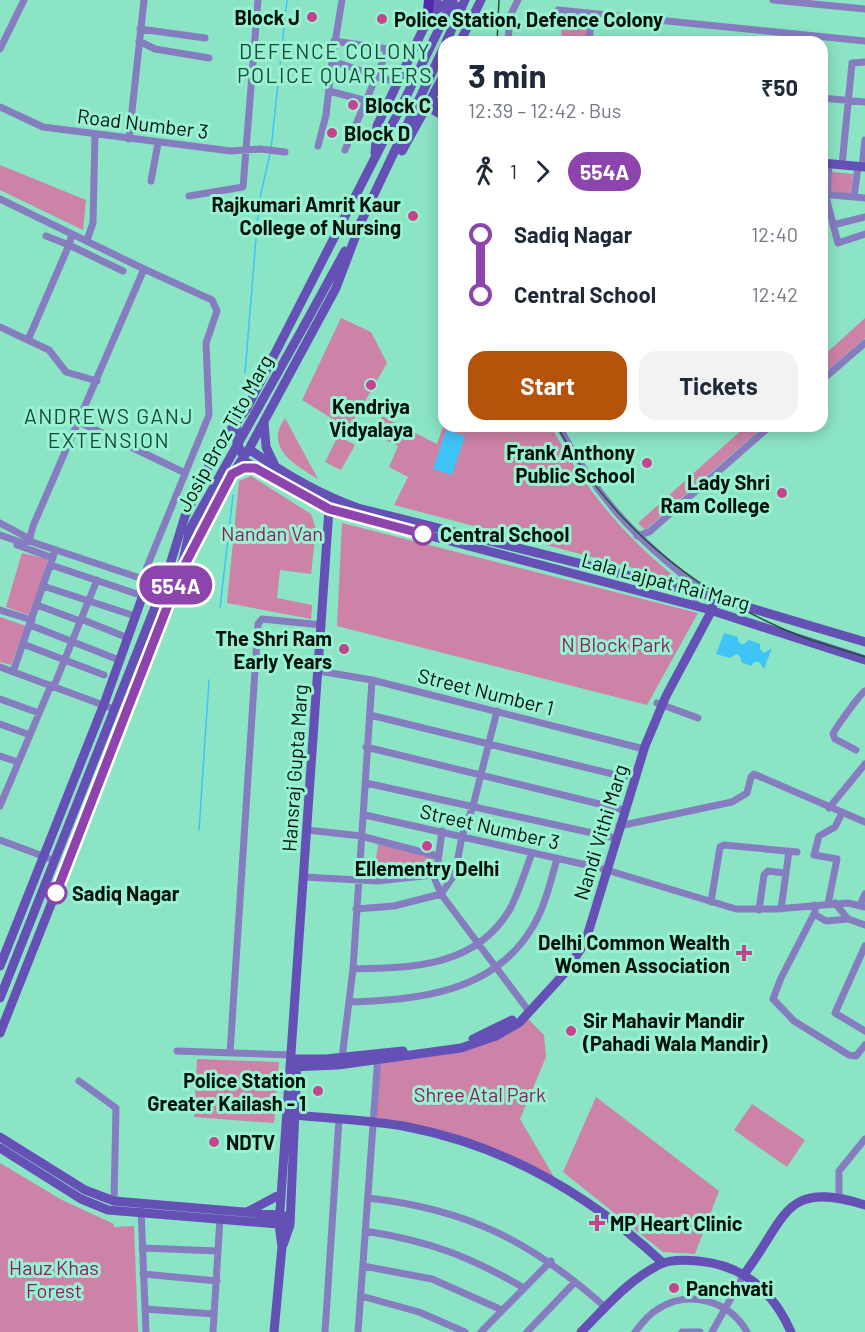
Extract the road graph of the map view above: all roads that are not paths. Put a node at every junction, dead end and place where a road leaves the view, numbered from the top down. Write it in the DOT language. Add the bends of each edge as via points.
graph roads {
  1 [pos="24,0"];
  2 [pos="144,0"];
  3 [pos="258,0"];
  4 [pos="342,0"];
  5 [pos="429,0"];
  6 [pos="437,0"];
  7 [pos="453,0"];
  8 [pos="465,0"];
  9 [pos="481,0"];
  10 [pos="518,0"];
  11 [pos="773,0"];
  12 [pos="865,9"];
  13 [pos="558,10"];
  14 [pos="591,14"];
  15 [pos="429,18"];
  16 [pos="140,29"];
  17 [pos="465,32"];
  18 [pos="449,36"];
  19 [pos="463,36"];
  20 [pos="508,36"];
  21 [pos="589,36"];
  22 [pos="814,36"];
  23 [pos="828,37"];
  24 [pos="205,39"];
  25 [pos="139,41"];
  26 [pos="334,41"];
  27 [pos="865,41"];
  28 [pos="0,49"];
  29 [pos="209,58"];
  30 [pos="438,60"];
  31 [pos="332,61"];
  32 [pos="865,62"];
  33 [pos="378,75"];
  34 [pos="398,83"];
  35 [pos="438,87"];
  36 [pos="329,91"];
  37 [pos="828,99"];
  38 [pos="367,101"];
  39 [pos="848,101"];
  40 [pos="865,102"];
  41 [pos="430,104"];
  42 [pos="438,106"];
  43 [pos="0,107"];
  44 [pos="438,111"];
  45 [pos="95,134"];
  46 [pos="129,140"];
  47 [pos="865,140"];
  48 [pos="158,143"];
  49 [pos="318,146"];
  50 [pos="246,150"];
  51 [pos="345,150"];
  52 [pos="285,152"];
  53 [pos="374,158"];
  54 [pos="828,163"];
  55 [pos="390,164"];
  56 [pos="842,165"];
  57 [pos="862,167"];
  58 [pos="151,181"];
  59 [pos="828,194"];
  60 [pos="189,196"];
  61 [pos="854,197"];
  62 [pos="865,198"];
  63 [pos="0,199"];
  64 [pos="828,208"];
  65 [pos="865,217"];
  66 [pos="361,222"];
  67 [pos="833,225"];
  68 [pos="72,234"];
  69 [pos="865,234"];
  70 [pos="46,236"];
  71 [pos="87,240"];
  72 [pos="69,245"];
  73 [pos="144,269"];
  74 [pos="123,271"];
  75 [pos="0,327"];
  76 [pos="28,340"];
  77 [pos="865,343"];
  78 [pos="828,375"];
  79 [pos="97,381"];
  80 [pos="264,419"];
  81 [pos="236,421"];
  82 [pos="79,422"];
  83 [pos="563,432"];
  84 [pos="763,432"];
  85 [pos="246,453"];
  86 [pos="210,461"];
  87 [pos="255,468"];
  88 [pos="278,471"];
  89 [pos="183,472"];
  90 [pos="232,473"];
  91 [pos="333,500"];
  92 [pos="329,509"];
  93 [pos="0,523"];
  94 [pos="0,535"];
  95 [pos="637,536"];
  96 [pos="0,540"];
  97 [pos="29,540"];
  98 [pos="53,558"];
  99 [pos="583,564"];
  100 [pos="601,569"];
  101 [pos="180,574"];
  102 [pos="580,575"];
  103 [pos="97,580"];
  104 [pos="145,580"];
  105 [pos="598,580"];
  106 [pos="43,586"];
  107 [pos="163,587"];
  108 [pos="699,593"];
  109 [pos="143,596"];
  110 [pos="712,597"];
  111 [pos="88,601"];
  112 [pos="37,605"];
  113 [pos="695,606"];
  114 [pos="709,609"];
  115 [pos="0,610"];
  116 [pos="135,616"];
  117 [pos="81,620"];
  118 [pos="31,622"];
  119 [pos="322,625"];
  120 [pos="128,638"];
  121 [pos="72,641"];
  122 [pos="865,642"];
  123 [pos="23,644"];
  124 [pos="65,660"];
  125 [pos="119,660"];
  126 [pos="865,660"];
  127 [pos="0,667"];
  128 [pos="318,671"];
  129 [pos="13,672"];
  130 [pos="104,675"];
  131 [pos="372,680"];
  132 [pos="52,686"];
  133 [pos="865,691"];
  134 [pos="0,699"];
  135 [pos="104,704"];
  136 [pos="660,704"];
  137 [pos="114,709"];
  138 [pos="497,711"];
  139 [pos="39,712"];
  140 [pos="370,715"];
  141 [pos="698,718"];
  142 [pos="0,724"];
  143 [pos="30,735"];
  144 [pos="490,742"];
  145 [pos="366,747"];
  146 [pos="645,747"];
  147 [pos="856,750"];
  148 [pos="0,756"];
  149 [pos="18,762"];
  150 [pos="865,764"];
  151 [pos="482,773"];
  152 [pos="625,777"];
  153 [pos="366,783"];
  154 [pos="3,789"];
  155 [pos="0,806"];
  156 [pos="473,806"];
  157 [pos="829,808"];
  158 [pos="624,810"];
  159 [pos="842,813"];
  160 [pos="365,814"];
  161 [pos="865,822"];
  162 [pos="619,826"];
  163 [pos="307,830"];
  164 [pos="442,831"];
  165 [pos="361,836"];
  166 [pos="462,836"];
  167 [pos="615,838"];
  168 [pos="0,840"];
  169 [pos="532,853"];
  170 [pos="44,856"];
  171 [pos="437,856"];
  172 [pos="557,859"];
  173 [pos="56,861"];
  174 [pos="607,869"];
  175 [pos="785,873"];
  176 [pos="433,875"];
  177 [pos="304,877"];
  178 [pos="358,880"];
  179 [pos="441,894"];
  180 [pos="865,894"];
  181 [pos="711,902"];
  182 [pos="831,904"];
  183 [pos="815,905"];
  184 [pos="863,906"];
  185 [pos="356,909"];
  186 [pos="781,909"];
  187 [pos="759,910"];
  188 [pos="814,914"];
  189 [pos="848,919"];
  190 [pos="865,925"];
  191 [pos="479,945"];
  192 [pos="865,946"];
  193 [pos="0,966"];
  194 [pos="495,968"];
  195 [pos="353,969"];
  196 [pos="1,994"];
  197 [pos="349,1002"];
  198 [pos="526,1012"];
  199 [pos="865,1030"];
  200 [pos="0,1033"];
  201 [pos="865,1045"];
  202 [pos="177,1051"];
  203 [pos="230,1053"];
  204 [pos="378,1056"];
  205 [pos="342,1058"];
  206 [pos="293,1061"];
  207 [pos="79,1081"];
  208 [pos="295,1115"];
  209 [pos="339,1119"];
  210 [pos="373,1122"];
  211 [pos="0,1137"];
  212 [pos="865,1139"];
  213 [pos="0,1148"];
  214 [pos="281,1194"];
  215 [pos="839,1197"];
  216 [pos="368,1198"];
  217 [pos="94,1199"];
  218 [pos="114,1202"];
  219 [pos="864,1203"];
  220 [pos="141,1207"];
  221 [pos="247,1212"];
  222 [pos="220,1218"];
  223 [pos="279,1220"];
  224 [pos="290,1221"];
  225 [pos="365,1231"];
  226 [pos="282,1247"];
  227 [pos="142,1248"];
  228 [pos="218,1251"];
  229 [pos="551,1261"];
  230 [pos="663,1263"];
  231 [pos="363,1266"];
  232 [pos="745,1273"];
  233 [pos="143,1274"];
  234 [pos="217,1281"];
  235 [pos="575,1282"];
  236 [pos="524,1288"];
  237 [pos="361,1296"];
  238 [pos="605,1307"];
  239 [pos="726,1307"];
  240 [pos="145,1309"];
  241 [pos="502,1310"];
  242 [pos="214,1314"];
  243 [pos="146,1332"];
  244 [pos="213,1332"];
  245 [pos="274,1332"];
  246 [pos="325,1332"];
  247 [pos="360,1332"];
  248 [pos="465,1332"];
  249 [pos="481,1332"];
  250 [pos="528,1332"];
  251 [pos="581,1332"];
  252 [pos="634,1332"];
  253 [pos="682,1332"];
  254 [pos="700,1332"];
  255 [pos="712,1332"];
  256 [pos="747,1332"];
  257 [pos="791,1332"];
  1 -- 28 [label="street"];
  2 -- 16 [label="street"];
  3 -- 50 [label="street"];
  4 -- 26 [label="street"];
  5 -- 15 [label="main road"];
  6 -- 15 [label="main road"];
  7 -- 53 [label="main road, Josip Broz Tito Marg, bridge"];
  8 -- 18 [label="main road, bridge"];
  9 -- 17 [label="main road"];
  10 -- 20 [label="street" via="510,16"];
  11 -- 12 [label="street"];
  13 -- 14 [label="street"];
  14 -- 21 [label="street"];
  14 -- 22 [label="street"];
  15 -- 17 [label="main road" via="441,5 455,5 465,14"];
  15 -- 34 [label="main road"];
  16 -- 24 [label="street"];
  16 -- 25 [label="street"];
  17 -- 19 [label="main road"];
  23 -- 27 [label="street"];
  25 -- 29 [label="street" via="155,49"];
  25 -- 46 [label="street"];
  26 -- 31 [label="street"];
  26 -- 33 [label="street" via="388,49"];
  30 -- 55 [label="main road"];
  31 -- 33 [label="street"];
  31 -- 36 [label="street"];
  32 -- 39 [label="street" via="852,63"];
  33 -- 34 [label="street"];
  33 -- 38 [label="street"];
  34 -- 53 [label="main road" via="377,126"];
  35 -- 41 [label="main road"];
  36 -- 38 [label="street"];
  36 -- 49 [label="street"];
  37 -- 39 [label="street"];
  38 -- 51 [label="street"];
  39 -- 40 [label="street"];
  39 -- 56 [label="street"];
  41 -- 42 [label="main road"];
  41 -- 44 [label="main road"];
  41 -- 55 [label="main road" via="403,150"];
  43 -- 45 [label="street, Road Number 3" via="43,127"];
  45 -- 46 [label="street, Road Number 3"];
  45 -- 71 [label="street" via="93,223"];
  46 -- 48 [label="street, Road Number 3"];
  47 -- 57 [label="street"];
  48 -- 50 [label="street, Road Number 3" via="231,152"];
  48 -- 58 [label="street"];
  50 -- 52 [label="street, Road Number 3"];
  50 -- 60 [label="street" via="243,187"];
  53 -- 81 [label="main road, Josip Broz Tito Marg" via="247,408"];
  54 -- 56 [label="main road"];
  55 -- 66 [label="main road, Josip Broz Tito Marg"];
  56 -- 57 [label="main road"];
  57 -- 61 [label="street"];
  59 -- 61 [label="street"];
  61 -- 62 [label="street"];
  63 -- 68 [label="street"];
  64 -- 67 [label="street"];
  65 -- 67 [label="street"];
  66 -- 80 [label="main road" via="336,288"];
  66 -- 101 [label="main road, Josip Broz Tito Marg, bridge" via="214,482 190,529"];
  67 -- 69 [label="street" via="838,243"];
  68 -- 71 [label="street"];
  68 -- 72 [label="street"];
  70 -- 72 [label="street"];
  71 -- 73 [label="street"];
  72 -- 74 [label="street"];
  72 -- 76 [label="street"];
  73 -- 79 [label="street"];
  73 -- 89 [label="street" via="216,305 206,343 209,415"];
  75 -- 76 [label="street"];
  76 -- 79 [label="street" via="48,350 66,372"];
  77 -- 78 [label="street"];
  79 -- 82 [label="street"];
  80 -- 85 [label="main road"];
  80 -- 88 [label="main road" via="266,447"];
  81 -- 85 [label="main road" via="237,443"];
  81 -- 86 [label="main road, Josip Broz Tito Marg"];
  82 -- 89 [label="street"];
  82 -- 97 [label="street"];
  83 -- 95 [label="street" via="610,507"];
  84 -- 95 [label="street" via="649,532"];
  85 -- 87 [label="main road, Lala Lajpat Rai Marg"];
  85 -- 88 [label="main road, Lala Lajpat Rai Marg"];
  85 -- 90 [label="main road"];
  86 -- 90 [label="main road"];
  86 -- 107 [label="main road, Josip Broz Tito Marg" via="185,516"];
  87 -- 90 [label="main road"];
  87 -- 92 [label="main road, Lala Lajpat Rai Marg"];
  88 -- 91 [label="main road, Lala Lajpat Rai Marg"];
  89 -- 104 [label="street"];
  90 -- 101 [label="main road"];
  91 -- 92 [label="main road, Hansraj Gupta Marg"];
  91 -- 99 [label="main road, Lala Lajpat Rai Marg"];
  92 -- 102 [label="main road, Lala Lajpat Rai Marg"];
  92 -- 119 [label="main road, Hansraj Gupta Marg"];
  93 -- 97 [label="street"];
  94 -- 97 [label="street" via="23,543"];
  95 -- 108 [label="street" via="697,586"];
  96 -- 98 [label="street"];
  97 -- 98 [label="street"];
  98 -- 103 [label="street"];
  98 -- 104 [label="street"];
  98 -- 106 [label="street"];
  99 -- 100 [label="main road, Lala Lajpat Rai Marg"];
  99 -- 102 [label="main road"];
  100 -- 105 [label="main road"];
  100 -- 108 [label="main road, Lala Lajpat Rai Marg"];
  101 -- 200 [label="main road, Josip Broz Tito Marg"];
  102 -- 105 [label="main road, Lala Lajpat Rai Marg"];
  103 -- 109 [label="street"];
  103 -- 111 [label="street"];
  104 -- 107 [label="main road"];
  104 -- 109 [label="main road"];
  105 -- 113 [label="main road, Lala Lajpat Rai Marg"];
  106 -- 111 [label="street"];
  106 -- 112 [label="street"];
  107 -- 137 [label="main road, Josip Broz Tito Marg"];
  108 -- 110 [label="main road, Lala Lajpat Rai Marg"];
  108 -- 113 [label="street"];
  109 -- 116 [label="main road"];
  110 -- 114 [label="main road, Nandi Vithi Marg"];
  110 -- 122 [label="main road, Lala Lajpat Rai Marg"];
  111 -- 116 [label="street"];
  111 -- 117 [label="street"];
  112 -- 117 [label="street"];
  112 -- 118 [label="street"];
  113 -- 114 [label="main road, Lala Lajpat Rai Marg"];
  114 -- 126 [label="main road, Lala Lajpat Rai Marg"];
  114 -- 136 [label="main road, Nandi Vithi Marg"];
  115 -- 118 [label="street"];
  116 -- 120 [label="main road"];
  117 -- 120 [label="street"];
  117 -- 121 [label="street"];
  118 -- 121 [label="street"];
  118 -- 123 [label="street"];
  119 -- 128 [label="main road, Hansraj Gupta Marg"];
  119 -- 203 [label="street" via="262,619 258,624"];
  120 -- 125 [label="main road"];
  121 -- 124 [label="street"];
  121 -- 125 [label="street"];
  123 -- 124 [label="street"];
  123 -- 129 [label="street"];
  124 -- 130 [label="street"];
  124 -- 132 [label="street"];
  125 -- 135 [label="main road"];
  127 -- 129 [label="street"];
  128 -- 131 [label="street, Street Number 1"];
  128 -- 163 [label="main road, Hansraj Gupta Marg"];
  129 -- 132 [label="street"];
  131 -- 138 [label="street, Street Number 1"];
  131 -- 140 [label="street"];
  132 -- 135 [label="street"];
  132 -- 139 [label="street"];
  133 -- 147 [label="street" via="833,734"];
  134 -- 139 [label="street"];
  135 -- 137 [label="street"];
  135 -- 170 [label="main road"];
  136 -- 141 [label="street"];
  136 -- 146 [label="main road, Nandi Vithi Marg"];
  137 -- 173 [label="main road, Josip Broz Tito Marg"];
  138 -- 144 [label="street"];
  138 -- 146 [label="street, Street Number 1"];
  139 -- 143 [label="street"];
  140 -- 144 [label="street"];
  140 -- 145 [label="street"];
  142 -- 143 [label="street"];
  143 -- 149 [label="street"];
  144 -- 151 [label="street"];
  144 -- 152 [label="street"];
  145 -- 151 [label="street"];
  145 -- 153 [label="street"];
  146 -- 158 [label="main road, Nandi Vithi Marg"];
  148 -- 149 [label="street"];
  149 -- 154 [label="street"];
  150 -- 157 [label="street"];
  151 -- 156 [label="street"];
  151 -- 158 [label="street"];
  153 -- 156 [label="street"];
  153 -- 160 [label="street"];
  154 -- 155 [label="street"];
  156 -- 166 [label="street"];
  156 -- 167 [label="street"];
  157 -- 159 [label="street"];
  157 -- 162 [label="street" via="754,774 747,793 732,802"];
  158 -- 162 [label="main road, Nandi Vithi Marg"];
  159 -- 161 [label="street"];
  159 -- 182 [label="street" via="835,827 819,836 814,855 837,859"];
  160 -- 164 [label="street, Street Number 3"];
  160 -- 165 [label="street"];
  162 -- 167 [label="main road, Nandi Vithi Marg"];
  163 -- 165 [label="street"];
  163 -- 177 [label="main road, Hansraj Gupta Marg"];
  164 -- 166 [label="street, Street Number 3"];
  164 -- 171 [label="street"];
  165 -- 171 [label="street"];
  165 -- 178 [label="street"];
  166 -- 169 [label="street, Street Number 3"];
  166 -- 179 [label="street" via="455,874"];
  167 -- 174 [label="main road, Nandi Vithi Marg"];
  168 -- 170 [label="street"];
  169 -- 172 [label="street, Street Number 3"];
  169 -- 191 [label="street" via="511,907 494,932"];
  170 -- 173 [label="street"];
  170 -- 193 [label="main road"];
  171 -- 176 [label="street"];
  172 -- 174 [label="street, Street Number 3"];
  172 -- 194 [label="street" via="532,930"];
  173 -- 196 [label="main road, Josip Broz Tito Marg"];
  174 -- 181 [label="street, Street Number 3"];
  174 -- 198 [label="main road, Nandi Vithi Marg" via="585,943 563,975"];
  175 -- 181 [label="street" via="793,852 724,845 720,847"];
  175 -- 186 [label="street"];
  175 -- 187 [label="street" via="768,871 764,876"];
  176 -- 178 [label="street"];
  176 -- 179 [label="street"];
  177 -- 178 [label="street"];
  177 -- 206 [label="main road, Hansraj Gupta Marg"];
  178 -- 185 [label="street"];
  179 -- 185 [label="street" via="394,906"];
  179 -- 191 [label="street"];
  180 -- 184 [label="street"];
  181 -- 187 [label="street, Street Number 3"];
  182 -- 183 [label="street, Street Number 3"];
  182 -- 184 [label="street, Street Number 3"];
  182 -- 189 [label="street"];
  183 -- 186 [label="street, Street Number 3"];
  183 -- 188 [label="street"];
  185 -- 195 [label="street"];
  186 -- 187 [label="street, Street Number 3"];
  188 -- 189 [label="street" via="826,921"];
  188 -- 201 [label="street" via="773,999 794,1021 849,1055 856,1056"];
  189 -- 190 [label="street"];
  191 -- 194 [label="street"];
  191 -- 195 [label="street" via="444,961 406,968"];
  192 -- 199 [label="street" via="835,1013"];
  194 -- 197 [label="street" via="481,979 451,990 395,1001"];
  194 -- 198 [label="street"];
  195 -- 197 [label="street"];
  197 -- 205 [label="street"];
  198 -- 204 [label="main road, Nandi Vithi Marg" via="520,1022 506,1031 475,1044 443,1052"];
  202 -- 203 [label="street"];
  203 -- 206 [label="street"];
  204 -- 205 [label="main road, Nandi Vithi Marg"];
  204 -- 206 [label="main road, Nandi Vithi Marg"];
  204 -- 210 [label="street"];
  205 -- 206 [label="main road, Nandi Vithi Marg"];
  206 -- 208 [label="main road, Hansraj Gupta Marg"];
  206 -- 214 [label="main road, Hansraj Gupta Marg"];
  207 -- 218 [label="street" via="116,1108"];
  208 -- 209 [label="main road"];
  208 -- 224 [label="main road, Hansraj Gupta Marg"];
  209 -- 210 [label="main road"];
  209 -- 246 [label="street"];
  210 -- 216 [label="street"];
  210 -- 230 [label="main road" via="477,1145 543,1175 603,1212"];
  211 -- 217 [label="main road"];
  212 -- 215 [label="street" via="839,1172"];
  213 -- 217 [label="main road"];
  214 -- 221 [label="main road"];
  214 -- 223 [label="main road, Hansraj Gupta Marg"];
  215 -- 219 [label="main road"];
  215 -- 232 [label="main road" via="806,1198 793,1204"];
  216 -- 225 [label="street"];
  216 -- 229 [label="street" via="452,1213"];
  217 -- 218 [label="main road"];
  217 -- 220 [label="main road" via="108,1210"];
  218 -- 220 [label="main road"];
  220 -- 221 [label="main road"];
  220 -- 222 [label="main road"];
  220 -- 227 [label="street"];
  221 -- 223 [label="main road"];
  222 -- 223 [label="main road"];
  222 -- 228 [label="street"];
  223 -- 224 [label="main road"];
  223 -- 226 [label="main road, Hansraj Gupta Marg"];
  224 -- 226 [label="main road, Hansraj Gupta Marg"];
  225 -- 231 [label="street"];
  225 -- 236 [label="street" via="434,1245 464,1256"];
  226 -- 245 [label="main road, Hansraj Gupta Marg"];
  227 -- 228 [label="street"];
  227 -- 233 [label="street"];
  228 -- 234 [label="street"];
  229 -- 235 [label="street"];
  229 -- 236 [label="street"];
  230 -- 232 [label="main road" via="702,1261"];
  230 -- 238 [label="main road" via="629,1284"];
  231 -- 237 [label="street"];
  231 -- 241 [label="street" via="432,1279"];
  232 -- 239 [label="street"];
  232 -- 257 [label="main road" via="776,1303"];
  233 -- 234 [label="street"];
  233 -- 240 [label="street"];
  234 -- 242 [label="street"];
  235 -- 238 [label="street"];
  235 -- 250 [label="street"];
  236 -- 241 [label="street"];
  237 -- 247 [label="street"];
  237 -- 248 [label="street" via="419,1312"];
  238 -- 251 [label="main road"];
  239 -- 252 [label="street" via="705,1300 681,1299 656,1310"];
  239 -- 255 [label="street"];
  239 -- 256 [label="street"];
  240 -- 242 [label="street"];
  240 -- 243 [label="street"];
  241 -- 249 [label="street"];
  242 -- 244 [label="street"];
  253 -- 254 [label="street"];
}
